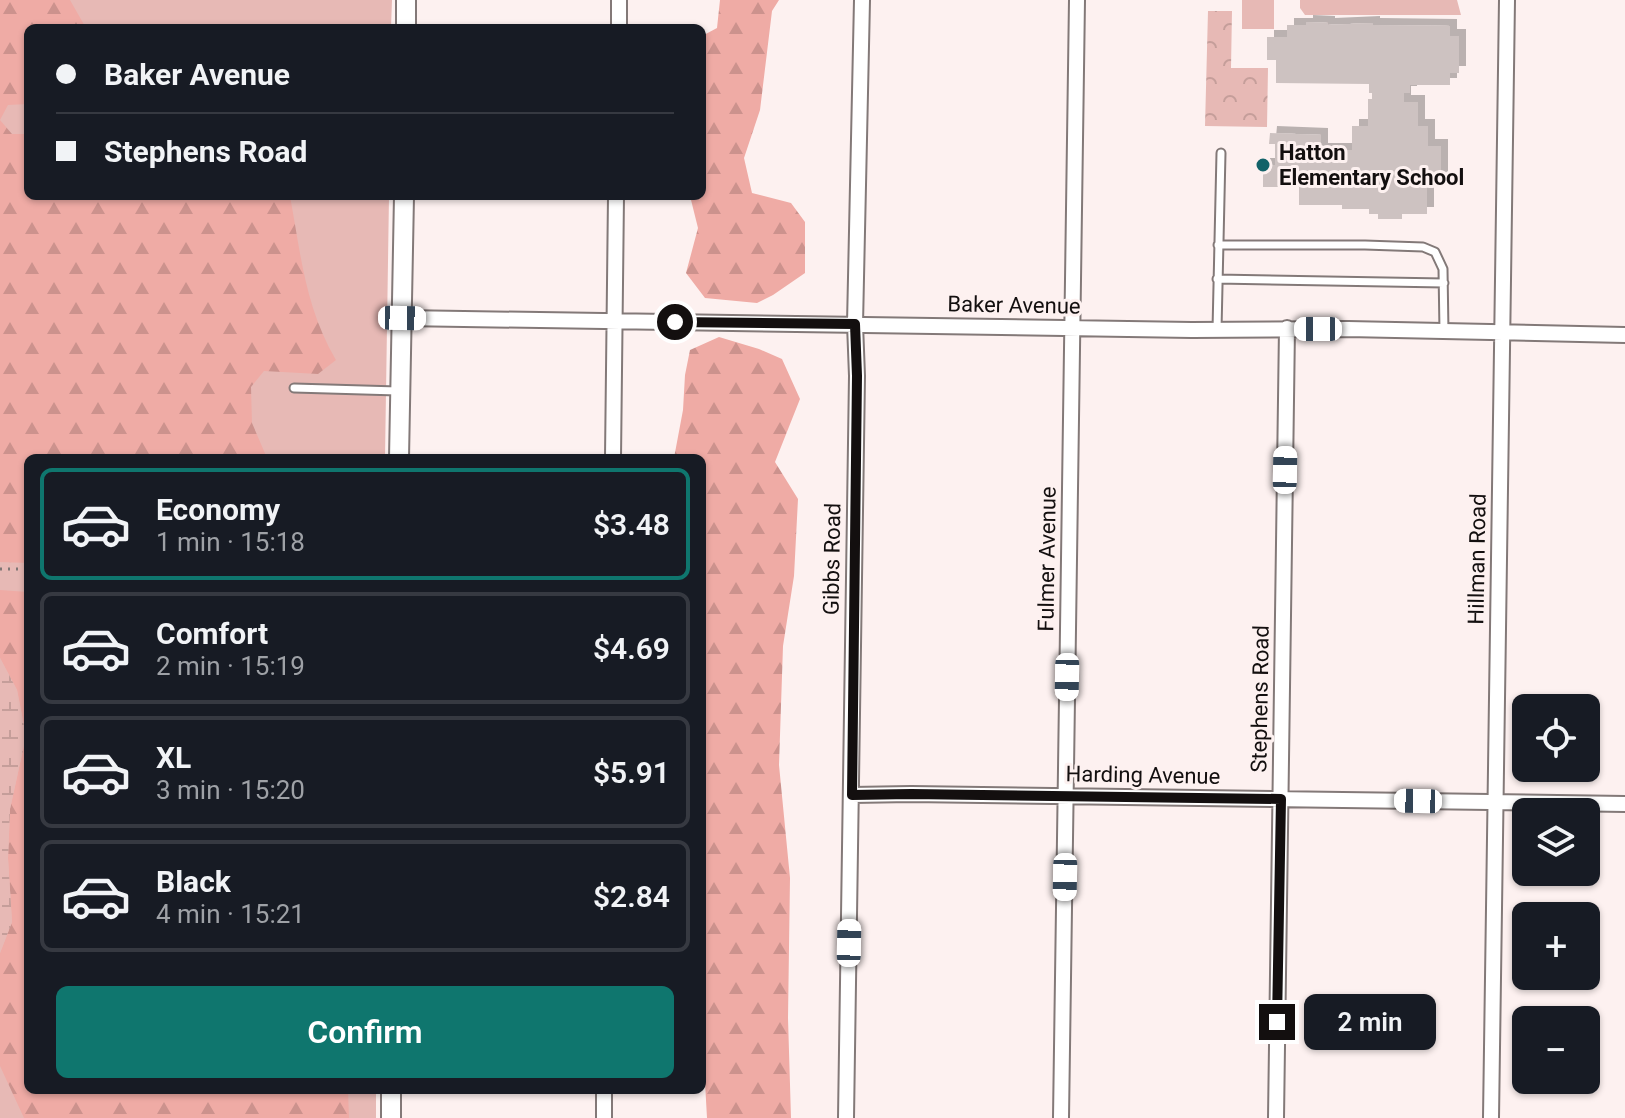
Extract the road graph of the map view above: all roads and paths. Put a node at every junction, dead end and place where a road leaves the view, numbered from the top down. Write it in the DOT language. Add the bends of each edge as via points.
graph roads {
  1 [pos="406,0"];
  2 [pos="619,0"];
  3 [pos="862,0"];
  4 [pos="1077,0"];
  5 [pos="1507,0"];
  6 [pos="406,24"];
  7 [pos="619,24"];
  8 [pos="1221,153"];
  9 [pos="404,200"];
  10 [pos="616,200"];
  11 [pos="1218,245"];
  12 [pos="1217,279"];
  13 [pos="1444,283"];
  14 [pos="402,318"];
  15 [pos="614,321"];
  16 [pos="855,324"];
  17 [pos="1073,328"];
  18 [pos="1287,328"];
  19 [pos="1217,330"];
  20 [pos="1444,332"];
  21 [pos="1502,333"];
  22 [pos="1625,335"];
  23 [pos="294,388"];
  24 [pos="401,391"];
  25 [pos="399,454"];
  26 [pos="613,454"];
  27 [pos="0,569"];
  28 [pos="24,569"];
  29 [pos="852,795"];
  30 [pos="1065,796"];
  31 [pos="1281,799"];
  32 [pos="1494,803"];
  33 [pos="1625,804"];
  34 [pos="391,1094"];
  35 [pos="604,1094"];
  36 [pos="391,1118"];
  37 [pos="604,1118"];
  38 [pos="846,1118"];
  39 [pos="1061,1118"];
  40 [pos="1276,1118"];
  41 [pos="1491,1118"];
  1 -- 6 [label="street"];
  2 -- 7 [label="street"];
  3 -- 16 [label="street, Gibbs Road"];
  4 -- 17 [label="street, Fulmer Avenue"];
  5 -- 21 [label="street, Hillman Road"];
  8 -- 11 [label="lane"];
  9 -- 14 [label="street"];
  10 -- 15 [label="street"];
  11 -- 12 [label="lane"];
  11 -- 13 [label="lane" via="1423,247 1435,252"];
  12 -- 13 [label="lane"];
  12 -- 19 [label="lane"];
  13 -- 20 [label="lane"];
  14 -- 15 [label="street, Baker Avenue"];
  14 -- 24 [label="street"];
  15 -- 16 [label="street, Baker Avenue"];
  15 -- 26 [label="street"];
  16 -- 17 [label="street, Baker Avenue"];
  16 -- 29 [label="street, Gibbs Road"];
  17 -- 19 [label="street, Baker Avenue"];
  17 -- 30 [label="street, Fulmer Avenue"];
  18 -- 19 [label="street, Baker Avenue"];
  18 -- 20 [label="street, Baker Avenue"];
  18 -- 31 [label="street, Stephens Road"];
  20 -- 21 [label="street, Baker Avenue"];
  21 -- 22 [label="street, Baker Avenue"];
  21 -- 32 [label="street, Hillman Road"];
  23 -- 24 [label="lane"];
  24 -- 25 [label="street"];
  27 -- 28 [label="path"];
  29 -- 30 [label="street, Harding Avenue"];
  29 -- 38 [label="street, Gibbs Road"];
  30 -- 31 [label="street, Harding Avenue"];
  30 -- 39 [label="street, Fulmer Avenue"];
  31 -- 32 [label="street, Harding Avenue"];
  31 -- 40 [label="street, Stephens Road"];
  32 -- 33 [label="street, Harding Avenue"];
  32 -- 41 [label="street, Hillman Road"];
  34 -- 36 [label="street"];
  35 -- 37 [label="street"];
}
